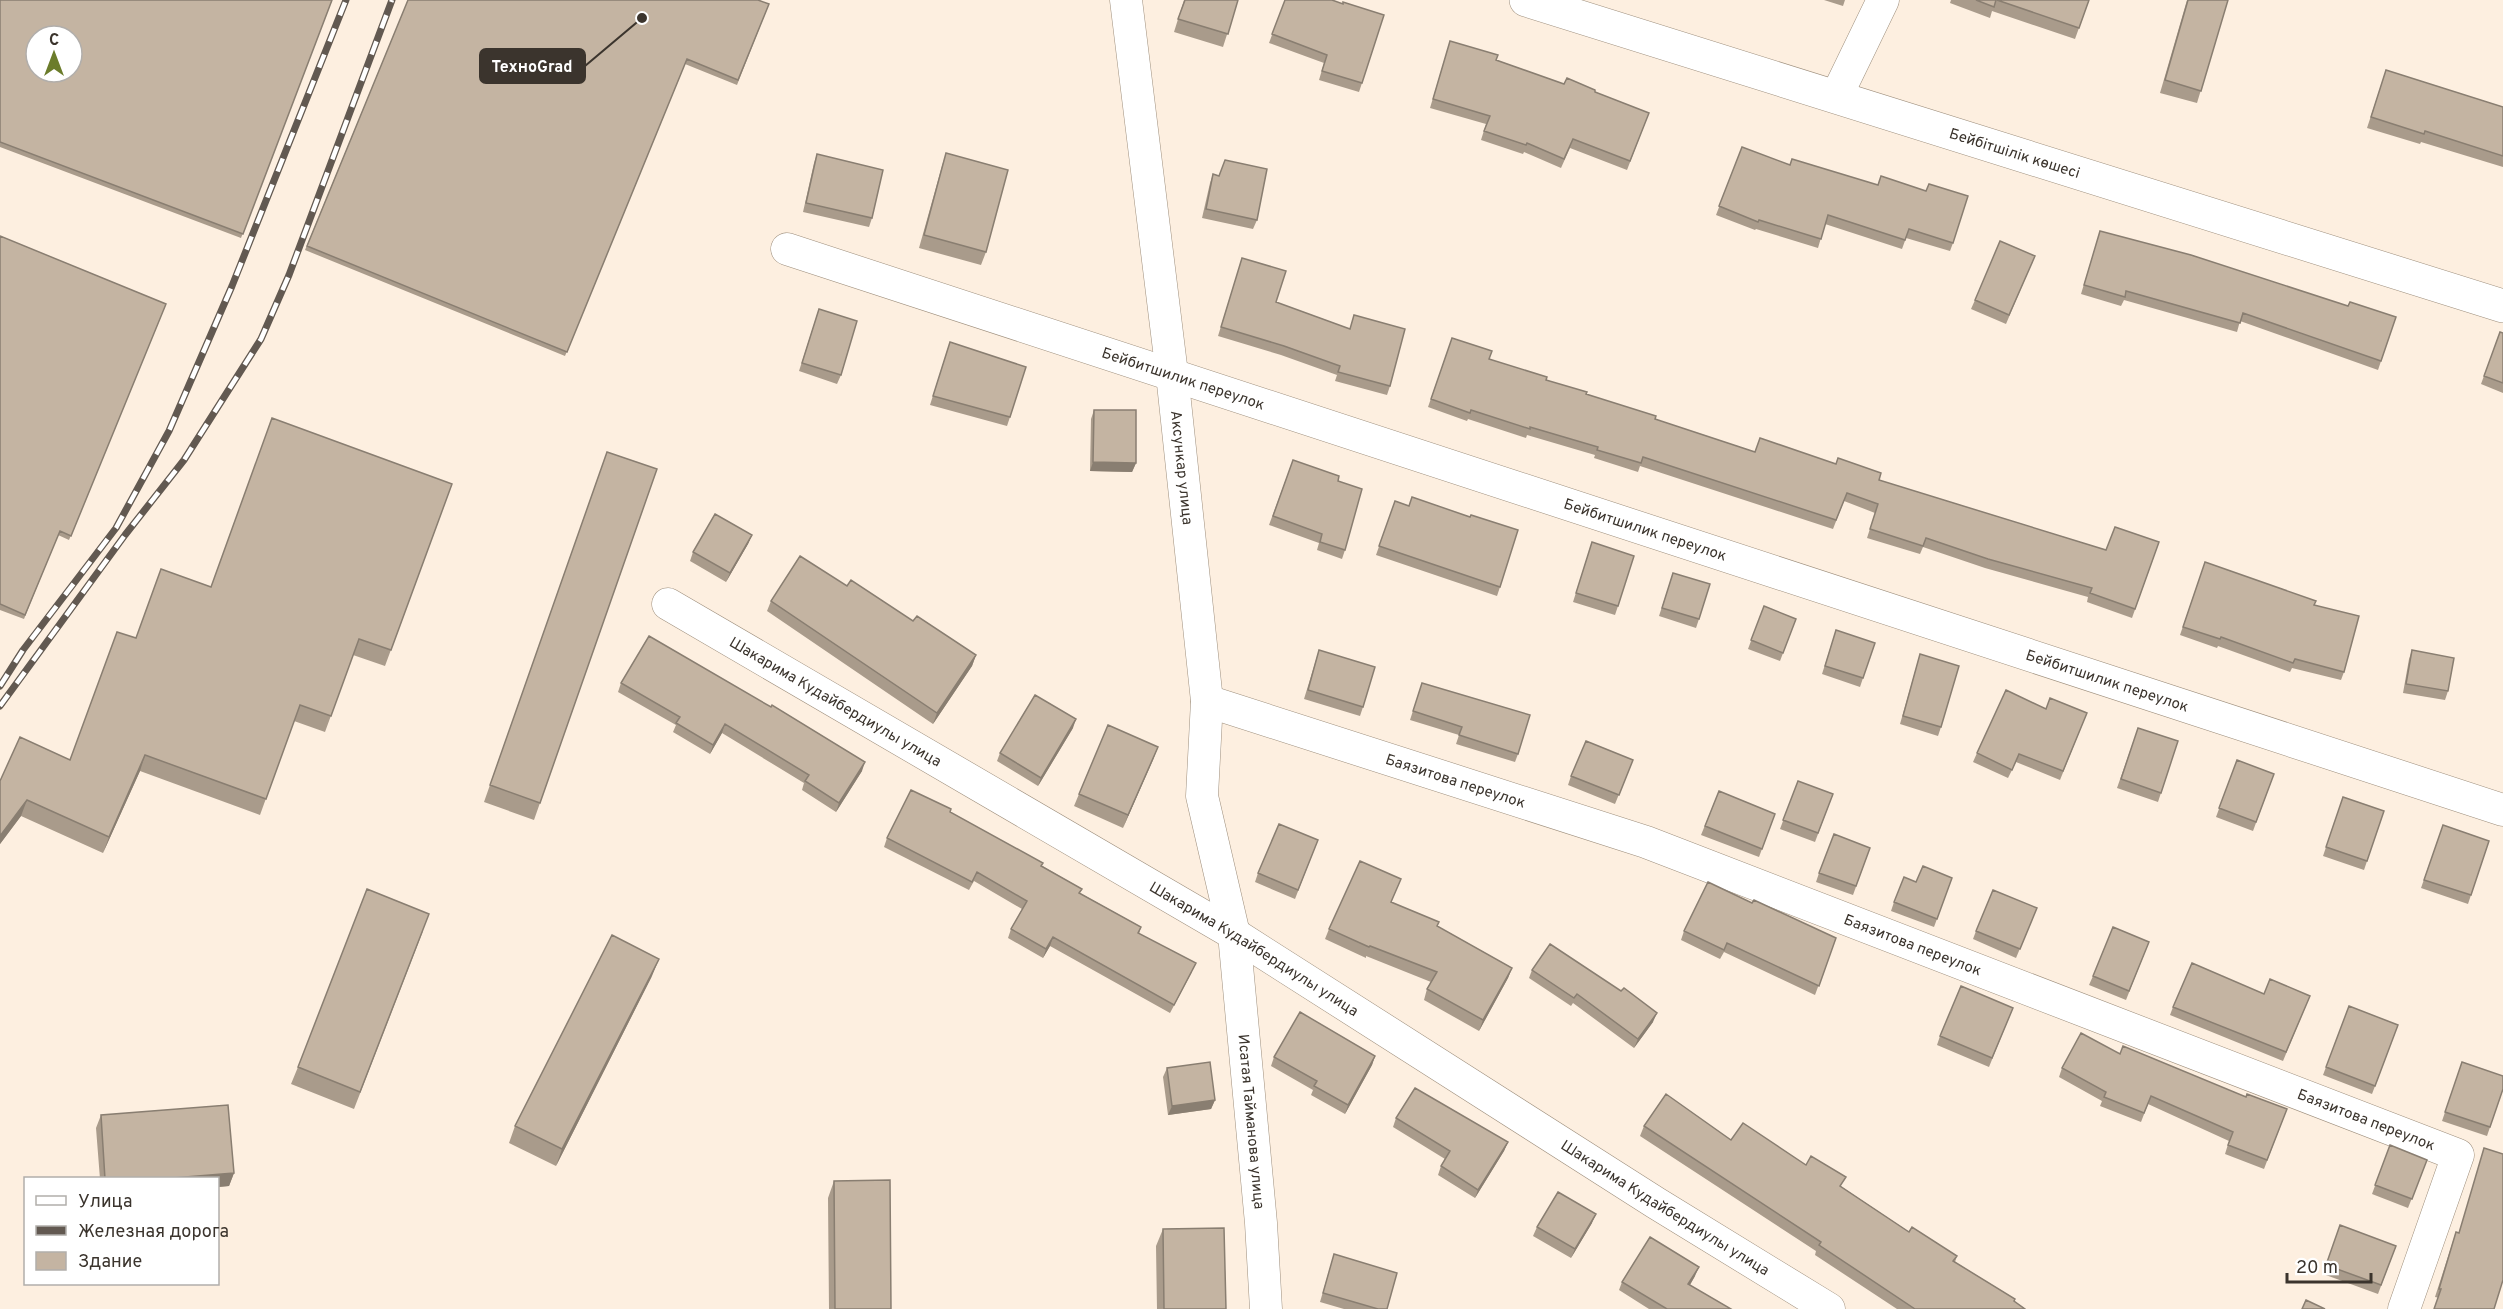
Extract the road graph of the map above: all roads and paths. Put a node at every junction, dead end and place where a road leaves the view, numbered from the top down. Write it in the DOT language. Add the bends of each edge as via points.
graph roads {
  1 [pos="1126,0"];
  2 [pos="1526,0"];
  3 [pos="1883,0"];
  4 [pos="1836,97"];
  5 [pos="787,249"];
  6 [pos="2503,306"];
  7 [pos="1172,374"];
  8 [pos="668,604"];
  9 [pos="1207,701"];
  10 [pos="2503,810"];
  11 [pos="1234,934"];
  12 [pos="1266,1309"];
  13 [pos="1829,1309"];
  14 [pos="2404,1309"];
  1 -- 7 [label="street, Аксункар улица"];
  2 -- 4 [label="street, Бейбітшілік көшесі"];
  3 -- 4 [label="street"];
  4 -- 6 [label="street, Бейбітшілік көшесі"];
  5 -- 7 [label="street, Бейбитшилик переулок"];
  7 -- 9 [label="street, Аксункар улица"];
  7 -- 10 [label="street, Бейбитшилик переулок"];
  8 -- 11 [label="street, Шакарима Кудайбердиулы улица"];
  9 -- 11 [label="street, Аксункар улица" via="1202,796"];
  9 -- 14 [label="street, Баязитова переулок" via="1646,842 2458,1155"];
  11 -- 12 [label="street, Исатая Тайманова улица"];
  11 -- 13 [label="street, Шакарима Кудайбердиулы улица"];
}
